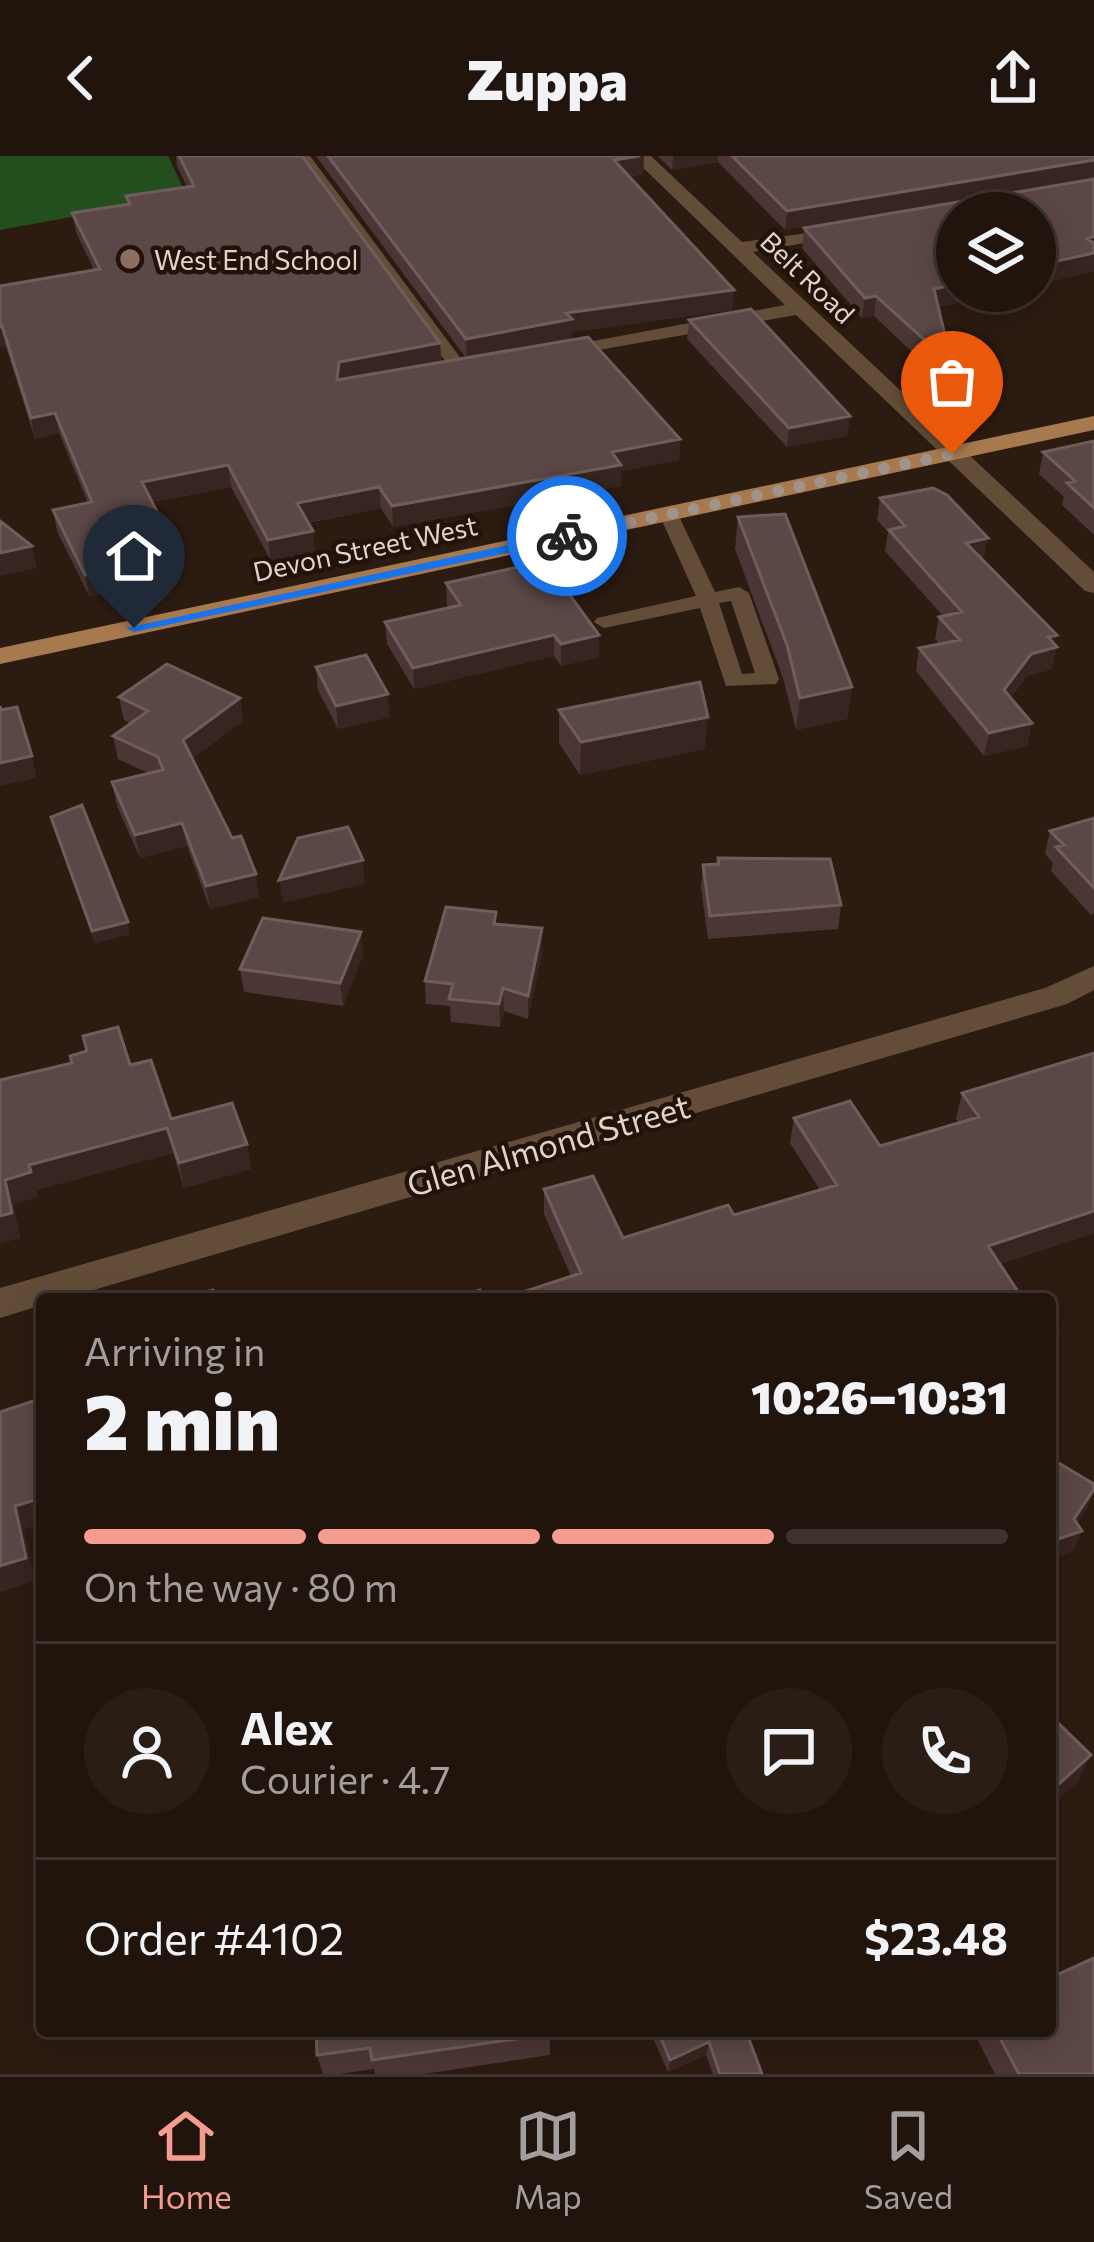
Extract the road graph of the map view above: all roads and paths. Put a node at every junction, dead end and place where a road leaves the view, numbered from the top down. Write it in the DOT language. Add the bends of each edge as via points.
graph roads {
  1 [pos="302,156"];
  2 [pos="640,156"];
  3 [pos="867,226"];
  4 [pos="736,249"];
  5 [pos="796,309"];
  6 [pos="530,359"];
  7 [pos="463,372"];
  8 [pos="1094,423"];
  9 [pos="952,454"];
  10 [pos="669,514"];
  11 [pos="1094,586"];
  12 [pos="604,622"];
  13 [pos="0,656"];
  14 [pos="1094,977"];
  15 [pos="38,1293"];
  16 [pos="36,1294"];
  17 [pos="0,1304"];
  1 -- 7 [label="lane"];
  2 -- 4 [label="street, Belt Road"];
  3 -- 4 [label="street"];
  4 -- 5 [label="street, Belt Road"];
  5 -- 6 [label="street"];
  5 -- 9 [label="street, Belt Road"];
  8 -- 9 [label="main road, Devon Street West"];
  9 -- 10 [label="main road, Devon Street West"];
  9 -- 11 [label="street, Belt Road"];
  10 -- 12 [label="lane" via="705,599"];
  10 -- 13 [label="main road, Devon Street West"];
  14 -- 15 [label="street, Glen Almond Street" via="1056,996"];
  16 -- 17 [label="street, Glen Almond Street"];
}
